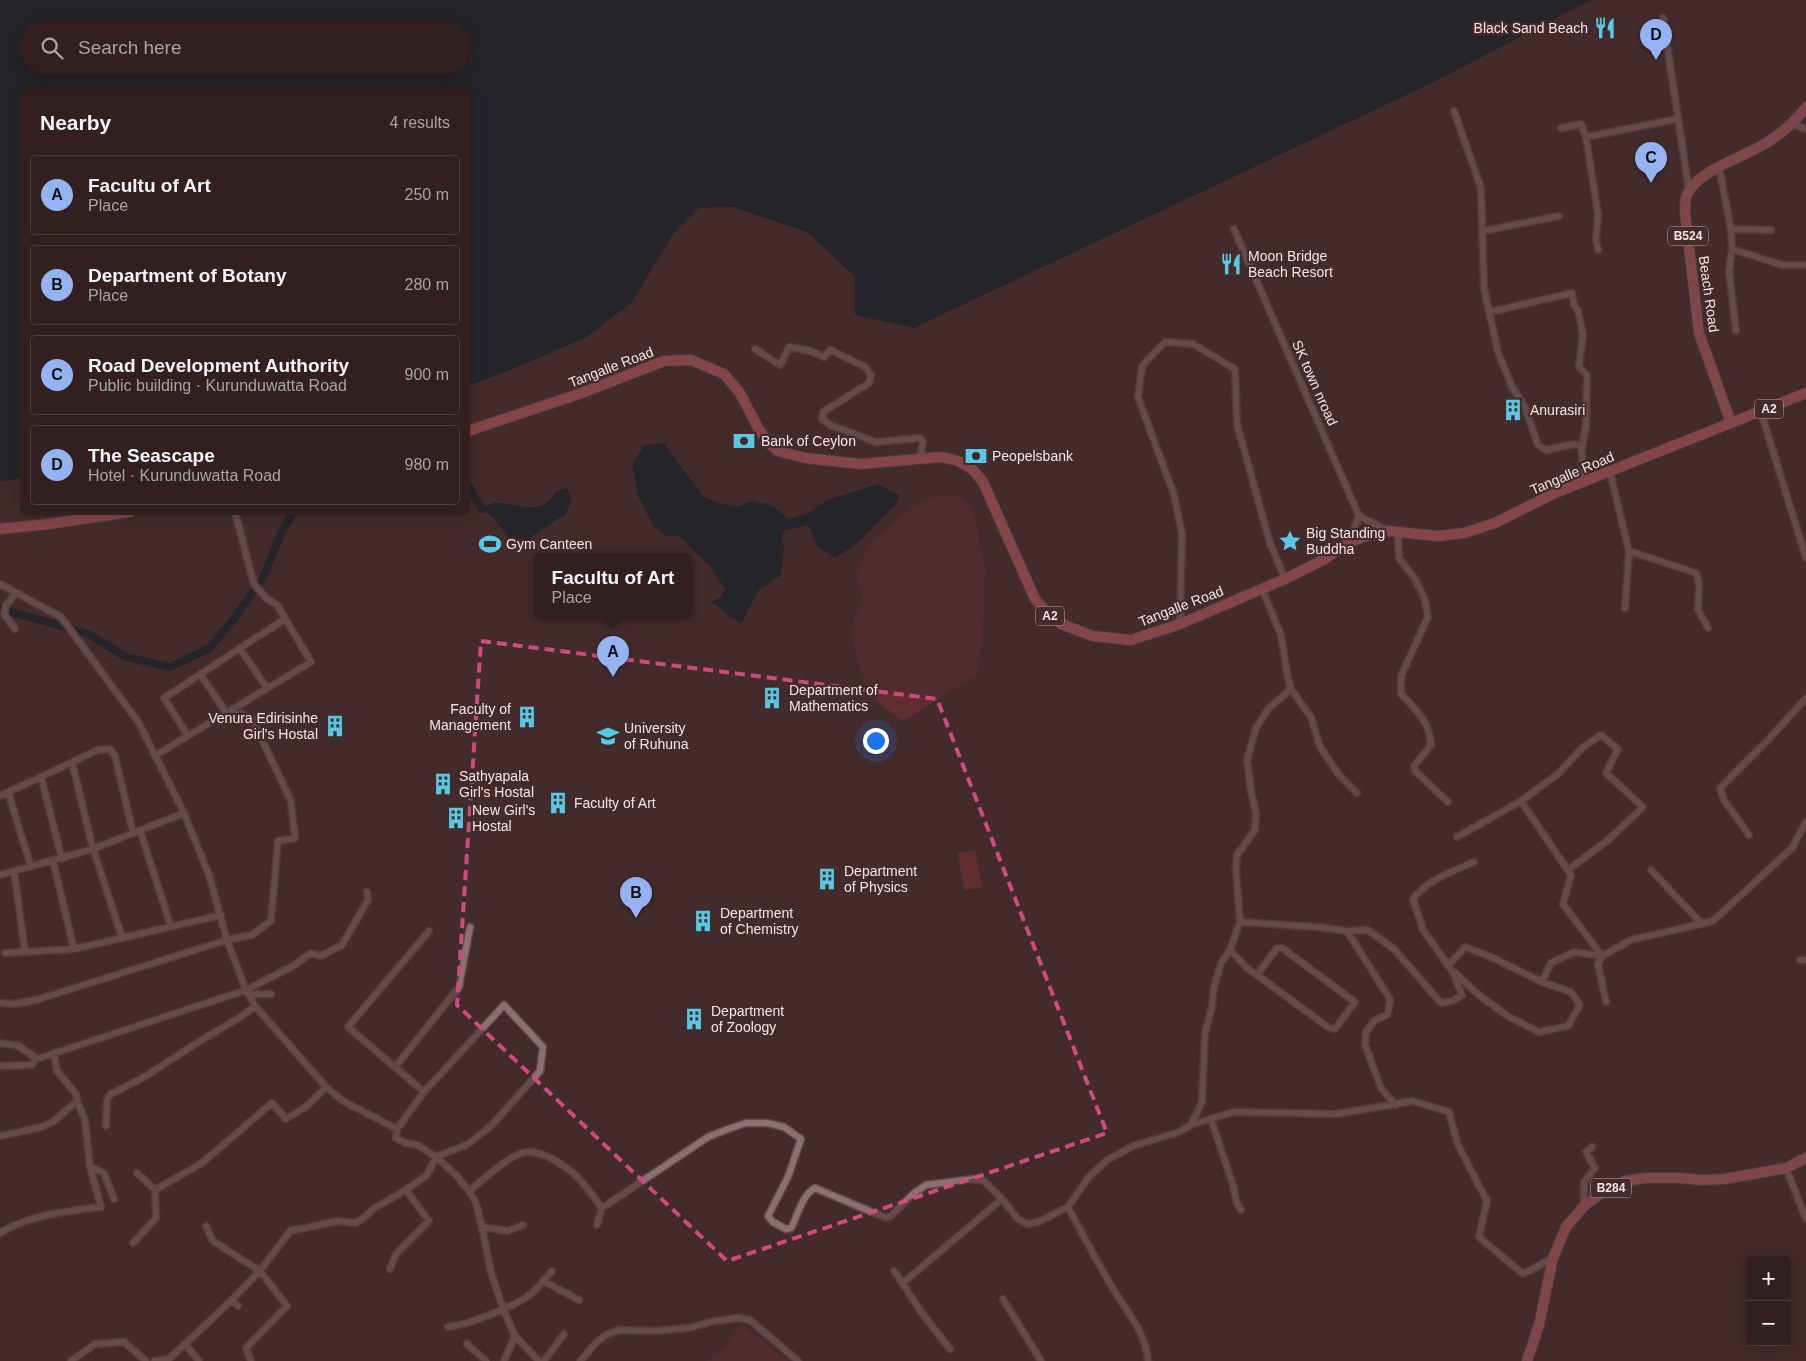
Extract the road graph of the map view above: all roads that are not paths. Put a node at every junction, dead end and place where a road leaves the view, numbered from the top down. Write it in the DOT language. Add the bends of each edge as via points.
graph roads {
  1 [pos="1663,18"];
  2 [pos="1806,107"];
  3 [pos="1454,111"];
  4 [pos="1677,119"];
  5 [pos="1792,124"];
  6 [pos="1561,128"];
  7 [pos="1806,128"];
  8 [pos="1586,137"];
  9 [pos="1719,167"];
  10 [pos="1689,191"];
  11 [pos="1559,216"];
  12 [pos="1234,229"];
  13 [pos="1731,229"];
  14 [pos="1771,230"];
  15 [pos="1483,231"];
  16 [pos="1732,249"];
  17 [pos="1598,250"];
  18 [pos="1806,265"];
  19 [pos="1490,312"];
  20 [pos="1736,331"];
  21 [pos="755,349"];
  22 [pos="1806,393"];
  23 [pos="1761,412"];
  24 [pos="1731,423"];
  25 [pos="470,430"];
  26 [pos="1582,448"];
  27 [pos="920,458"];
  28 [pos="1610,472"];
  29 [pos="1585,482"];
  30 [pos="110,515"];
  31 [pos="236,515"];
  32 [pos="1359,516"];
  33 [pos="0,529"];
  34 [pos="1393,532"];
  35 [pos="1348,543"];
  36 [pos="1629,551"];
  37 [pos="1806,558"];
  38 [pos="1286,579"];
  39 [pos="0,584"];
  40 [pos="1262,589"];
  41 [pos="16,594"];
  42 [pos="1625,608"];
  43 [pos="285,619"];
  44 [pos="1180,624"];
  45 [pos="1708,628"];
  46 [pos="15,629"];
  47 [pos="240,649"];
  48 [pos="200,674"];
  49 [pos="267,688"];
  50 [pos="1291,689"];
  51 [pos="1806,698"];
  52 [pos="226,712"];
  53 [pos="188,736"];
  54 [pos="156,754"];
  55 [pos="72,762"];
  56 [pos="42,776"];
  57 [pos="8,792"];
  58 [pos="1357,793"];
  59 [pos="0,796"];
  60 [pos="1521,801"];
  61 [pos="1448,802"];
  62 [pos="184,813"];
  63 [pos="1806,822"];
  64 [pos="140,830"];
  65 [pos="133,833"];
  66 [pos="1750,835"];
  67 [pos="1457,837"];
  68 [pos="93,849"];
  69 [pos="62,859"];
  70 [pos="53,861"];
  71 [pos="1474,862"];
  72 [pos="31,867"];
  73 [pos="1569,869"];
  74 [pos="1652,870"];
  75 [pos="14,871"];
  76 [pos="0,875"];
  77 [pos="367,892"];
  78 [pos="221,915"];
  79 [pos="1240,922"];
  80 [pos="1701,923"];
  81 [pos="171,927"];
  82 [pos="470,927"];
  83 [pos="429,931"];
  84 [pos="1347,932"];
  85 [pos="122,937"];
  86 [pos="227,940"];
  87 [pos="74,949"];
  88 [pos="1230,950"];
  89 [pos="25,951"];
  90 [pos="5,953"];
  91 [pos="1602,956"];
  92 [pos="1449,965"];
  93 [pos="1454,972"];
  94 [pos="1257,975"];
  95 [pos="1542,982"];
  96 [pos="247,992"];
  97 [pos="271,994"];
  98 [pos="1606,1002"];
  99 [pos="0,1003"];
  100 [pos="254,1006"];
  101 [pos="0,1043"];
  102 [pos="54,1054"];
  103 [pos="36,1059"];
  104 [pos="0,1066"];
  105 [pos="396,1066"];
  106 [pos="326,1087"];
  107 [pos="424,1092"];
  108 [pos="77,1101"];
  109 [pos="1395,1105"];
  110 [pos="1211,1119"];
  111 [pos="1191,1125"];
  112 [pos="106,1126"];
  113 [pos="396,1129"];
  114 [pos="0,1136"];
  115 [pos="1592,1147"];
  116 [pos="436,1157"];
  117 [pos="1806,1158"];
  118 [pos="90,1167"];
  119 [pos="1786,1168"];
  120 [pos="137,1173"];
  121 [pos="155,1190"];
  122 [pos="406,1190"];
  123 [pos="469,1191"];
  124 [pos="114,1199"];
  125 [pos="1002,1199"];
  126 [pos="1068,1206"];
  127 [pos="1584,1206"];
  128 [pos="602,1208"];
  129 [pos="1241,1210"];
  130 [pos="1806,1219"];
  131 [pos="523,1225"];
  132 [pos="597,1225"];
  133 [pos="206,1226"];
  134 [pos="482,1227"];
  135 [pos="0,1233"];
  136 [pos="133,1243"];
  137 [pos="1553,1258"];
  138 [pos="390,1269"];
  139 [pos="260,1271"];
  140 [pos="552,1271"];
  141 [pos="894,1271"];
  142 [pos="542,1282"];
  143 [pos="904,1282"];
  144 [pos="1003,1299"];
  145 [pos="232,1300"];
  146 [pos="580,1300"];
  147 [pos="238,1306"];
  148 [pos="503,1309"];
  149 [pos="448,1327"];
  150 [pos="564,1334"];
  151 [pos="515,1336"];
  152 [pos="186,1344"];
  153 [pos="467,1344"];
  154 [pos="950,1349"];
  155 [pos="71,1361"];
  156 [pos="146,1361"];
  157 [pos="154,1361"];
  158 [pos="199,1361"];
  159 [pos="251,1361"];
  160 [pos="486,1361"];
  161 [pos="504,1361"];
  162 [pos="539,1361"];
  163 [pos="544,1361"];
  164 [pos="580,1361"];
  165 [pos="798,1361"];
  166 [pos="1041,1361"];
  167 [pos="1148,1361"];
  168 [pos="1527,1361"];
  1 -- 4 [label="street"];
  2 -- 5 [label="main road"];
  3 -- 15 [label="street" via="1481,188"];
  4 -- 8 [label="street"];
  4 -- 10 [label="street"];
  5 -- 7 [label="street"];
  5 -- 9 [label="main road" via="1764,145"];
  6 -- 8 [label="street" via="1581,124"];
  8 -- 17 [label="street" via="1598,214"];
  9 -- 10 [label="main road"];
  9 -- 13 [label="street"];
  10 -- 24 [label="main road, Beach Road / B524" via="1685,198 1685,212 1699,333"];
  11 -- 15 [label="street"];
  12 -- 32 [label="street, SK town nroad"];
  13 -- 14 [label="street"];
  13 -- 16 [label="street"];
  15 -- 19 [label="street" via="1484,288"];
  16 -- 18 [label="street" via="1782,264"];
  16 -- 20 [label="street" via="1729,271"];
  19 -- 26 [label="street" via="1498,352 1512,387 1525,407 1538,445 1546,450 1574,444"];
  19 -- 26 [label="street" via="1572,293 1583,334 1579,367 1587,375"];
  21 -- 27 [label="street" via="780,365 789,347 824,357 830,350 865,367 871,375 869,383 823,412 822,419 876,442 920,438 923,442"];
  22 -- 23 [label="highway, Tangalle Road / A2"];
  23 -- 24 [label="highway, Tangalle Road / A2"];
  23 -- 37 [label="street"];
  24 -- 28 [label="highway, Tangalle Road / A2"];
  25 -- 27 [label="highway, Tangalle Road / A2" via="580,394 664,361 692,360 724,374 740,393 767,441 778,450 805,458 860,464"];
  26 -- 29 [label="street"];
  27 -- 44 [label="highway, Tangalle Road / A2" via="942,457 972,469 983,482 1035,599 1061,624 1093,636 1131,640"];
  28 -- 29 [label="highway, Tangalle Road / A2"];
  28 -- 36 [label="street"];
  29 -- 34 [label="highway, Tangalle Road / A2" via="1495,523 1464,533 1437,536"];
  30 -- 33 [label="highway"];
  31 -- 43 [label="street" via="254,584 277,605"];
  32 -- 34 [label="street"];
  32 -- 35 [label="street"];
  34 -- 35 [label="highway, Tangalle Road / A2"];
  34 -- 61 [label="street" via="1399,558 1424,597 1428,617 1401,676 1401,694 1423,716 1430,735 1431,745 1414,766"];
  35 -- 38 [label="highway, Tangalle Road / A2"];
  36 -- 42 [label="street"];
  36 -- 45 [label="street" via="1696,573 1698,610"];
  38 -- 40 [label="highway, Tangalle Road / A2"];
  38 -- 44 [label="street" via="1270,543 1237,424 1236,369 1193,344 1165,342 1142,366 1138,397 1174,495 1182,534"];
  39 -- 41 [label="street"];
  40 -- 44 [label="highway, Tangalle Road / A2"];
  40 -- 50 [label="street" via="1281,634"];
  41 -- 46 [label="street" via="6,605 4,614"];
  41 -- 54 [label="street" via="61,618 140,723"];
  43 -- 47 [label="street"];
  43 -- 49 [label="street" via="311,662"];
  47 -- 48 [label="street"];
  47 -- 49 [label="street"];
  48 -- 52 [label="street"];
  48 -- 53 [label="street" via="164,698"];
  49 -- 52 [label="street"];
  50 -- 58 [label="street" via="1311,717 1320,747 1339,775"];
  50 -- 79 [label="street" via="1268,710 1256,728 1247,760 1256,813 1255,830 1237,855"];
  51 -- 66 [label="street" via="1720,788 1724,800"];
  52 -- 53 [label="street"];
  52 -- 86 [label="street" via="241,714 253,721 291,801 296,838 278,841 271,921 252,935"];
  53 -- 54 [label="street"];
  54 -- 62 [label="street"];
  55 -- 56 [label="street"];
  55 -- 65 [label="street" via="98,750 110,749 115,756"];
  55 -- 68 [label="street"];
  56 -- 57 [label="street"];
  56 -- 69 [label="street"];
  57 -- 59 [label="street"];
  57 -- 72 [label="street"];
  60 -- 67 [label="street"];
  60 -- 73 [label="street"];
  60 -- 73 [label="street" via="1559,773 1584,747 1601,735 1618,749 1606,773 1643,806 1607,841"];
  62 -- 64 [label="street"];
  62 -- 78 [label="street" via="209,874"];
  63 -- 80 [label="street" via="1792,848 1713,921"];
  64 -- 65 [label="street"];
  64 -- 81 [label="street"];
  65 -- 68 [label="street"];
  68 -- 69 [label="street"];
  68 -- 85 [label="street"];
  69 -- 70 [label="street"];
  70 -- 72 [label="street"];
  70 -- 87 [label="street"];
  71 -- 92 [label="street" via="1439,878 1413,899 1423,930"];
  72 -- 75 [label="street"];
  73 -- 91 [label="street" via="1571,875 1563,904"];
  74 -- 80 [label="street"];
  75 -- 76 [label="street"];
  75 -- 89 [label="street"];
  77 -- 96 [label="street" via="368,900 342,945 321,956 311,953"];
  78 -- 81 [label="street"];
  78 -- 86 [label="street"];
  79 -- 84 [label="street" via="1319,926"];
  79 -- 88 [label="street"];
  80 -- 91 [label="street" via="1631,940"];
  81 -- 85 [label="street"];
  82 -- 105 [label="street" via="459,987"];
  83 -- 105 [label="street" via="348,1027"];
  84 -- 93 [label="street" via="1368,930 1394,949 1441,1003 1462,995"];
  84 -- 109 [label="street" via="1390,999 1388,1014 1374,1021 1366,1032 1365,1045 1381,1088"];
  85 -- 87 [label="street"];
  86 -- 96 [label="street"];
  86 -- 99 [label="street" via="36,1000"];
  87 -- 89 [label="street"];
  88 -- 94 [label="street"];
  88 -- 111 [label="street" via="1214,987 1205,1033 1202,1102"];
  89 -- 90 [label="street"];
  91 -- 95 [label="street" via="1574,952 1551,964"];
  91 -- 98 [label="street" via="1598,965"];
  92 -- 93 [label="street"];
  92 -- 95 [label="street" via="1465,948"];
  93 -- 95 [label="street" via="1509,1017 1539,1032 1568,1026 1580,1005 1572,992"];
  94 -- 94 [label="street" via="1277,948 1282,948 1355,1002 1335,1029 1329,1028"];
  96 -- 97 [label="street"];
  96 -- 100 [label="street"];
  96 -- 102 [label="street"];
  100 -- 106 [label="street"];
  100 -- 112 [label="street" via="146,1076 111,1094 107,1100"];
  101 -- 103 [label="street" via="20,1046"];
  102 -- 103 [label="street"];
  102 -- 108 [label="street" via="57,1071 76,1094"];
  103 -- 104 [label="street" via="31,1065"];
  105 -- 107 [label="street"];
  106 -- 113 [label="street" via="342,1100"];
  106 -- 121 [label="street" via="307,1106 286,1119 272,1103 202,1163"];
  107 -- 113 [label="street"];
  107 -- 116 [label="street" via="504,1005 543,1047 540,1071 492,1124 468,1144"];
  108 -- 114 [label="street" via="42,1127"];
  108 -- 118 [label="street" via="85,1120"];
  109 -- 110 [label="street" via="1336,1114 1233,1112"];
  109 -- 137 [label="street" via="1413,1101 1449,1112 1458,1145 1486,1201 1479,1237 1523,1274"];
  110 -- 111 [label="street"];
  110 -- 129 [label="street"];
  111 -- 126 [label="street" via="1133,1146 1107,1160 1088,1178"];
  113 -- 116 [label="street" via="396,1138 418,1145"];
  115 -- 127 [label="street" via="1586,1152 1595,1168 1584,1182"];
  116 -- 122 [label="street" via="427,1174"];
  116 -- 123 [label="street"];
  117 -- 119 [label="main road, B284"];
  118 -- 124 [label="street" via="104,1173"];
  118 -- 135 [label="street" via="101,1207 43,1216"];
  119 -- 127 [label="main road, B284" via="1725,1179 1645,1178 1604,1191"];
  119 -- 130 [label="street"];
  120 -- 121 [label="street"];
  121 -- 136 [label="street" via="156,1218"];
  122 -- 138 [label="street" via="429,1221 396,1254"];
  122 -- 139 [label="street" via="355,1223 338,1221 290,1231"];
  123 -- 128 [label="street" via="511,1158 523,1152 536,1153 573,1173"];
  123 -- 134 [label="street" via="476,1203"];
  125 -- 126 [label="street" via="1018,1219 1028,1224"];
  125 -- 128 [label="street" via="984,1181 939,1182 914,1193 892,1216 886,1218 816,1188 806,1197 792,1228 786,1229 772,1222 768,1216 788,1177 801,1139 784,1127 760,1123 746,1124 708,1137"];
  125 -- 143 [label="street"];
  126 -- 167 [label="street" via="1139,1329"];
  127 -- 137 [label="main road, B284" via="1566,1226"];
  128 -- 132 [label="street"];
  131 -- 134 [label="street" via="507,1231"];
  133 -- 139 [label="street" via="213,1241"];
  134 -- 148 [label="street"];
  137 -- 168 [label="main road, B284" via="1539,1325"];
  139 -- 145 [label="street"];
  139 -- 159 [label="street" via="287,1306 246,1348"];
  140 -- 142 [label="street"];
  141 -- 143 [label="street"];
  142 -- 146 [label="street"];
  142 -- 148 [label="street" via="530,1294"];
  143 -- 154 [label="street" via="920,1310"];
  144 -- 166 [label="street"];
  145 -- 147 [label="street"];
  145 -- 152 [label="street"];
  148 -- 149 [label="street" via="462,1326"];
  148 -- 151 [label="street"];
  150 -- 163 [label="street"];
  151 -- 161 [label="street"];
  151 -- 162 [label="street"];
  152 -- 157 [label="street" via="169,1359"];
  152 -- 158 [label="street"];
  153 -- 160 [label="street"];
  155 -- 156 [label="street" via="95,1344 124,1342"];
  164 -- 165 [label="street" via="597,1342 619,1330 689,1328 738,1318 750,1320"];
}
